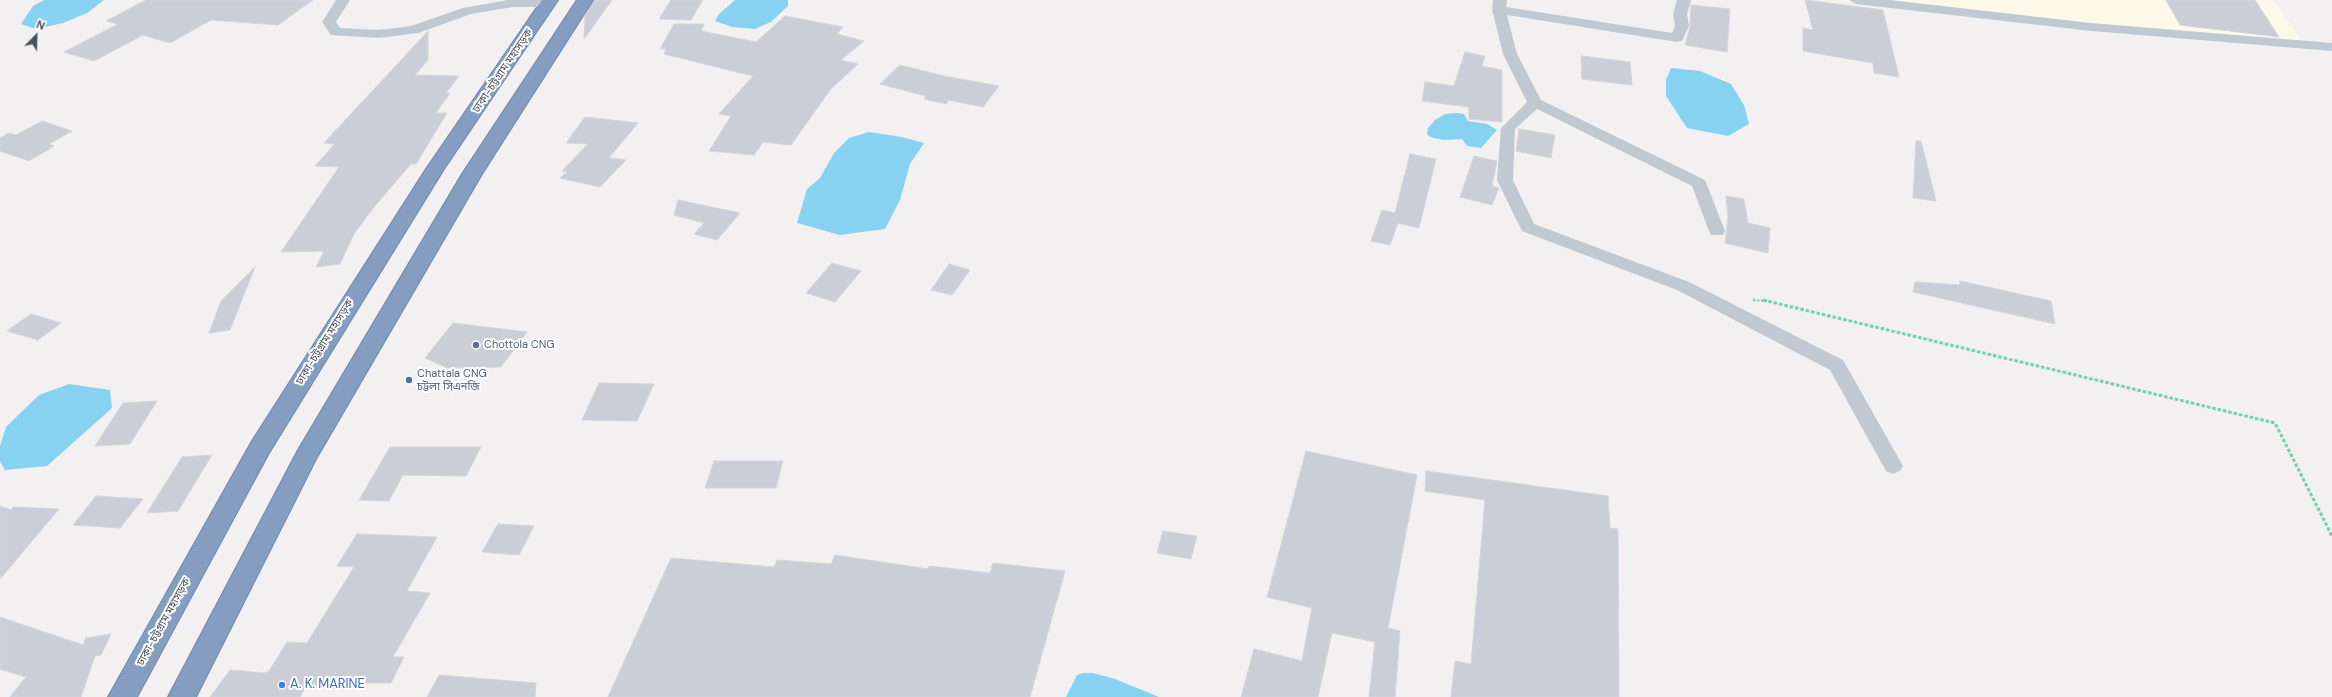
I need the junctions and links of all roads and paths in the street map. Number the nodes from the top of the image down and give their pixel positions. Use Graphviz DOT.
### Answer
graph roads {
  1 [pos="344,0"];
  2 [pos="585,0"];
  3 [pos="1684,0"];
  4 [pos="1856,0"];
  5 [pos="549,2"];
  6 [pos="1500,5"];
  7 [pos="2332,47"];
  8 [pos="1535,103"];
  9 [pos="1717,231"];
  10 [pos="1725,307"];
  11 [pos="1893,466"];
  12 [pos="2332,536"];
  13 [pos="122,697"];
  14 [pos="182,697"];
  1 -- 5 [label="street"];
  2 -- 14 [label="highway"];
  3 -- 6 [label="street"];
  4 -- 7 [label="street"];
  5 -- 13 [label="highway, ঢাকা-চট্টগ্রাম মহাসড়ক"];
  6 -- 8 [label="street"];
  8 -- 9 [label="street"];
  8 -- 10 [label="street"];
  10 -- 11 [label="street"];
  10 -- 12 [label="path"];
}
